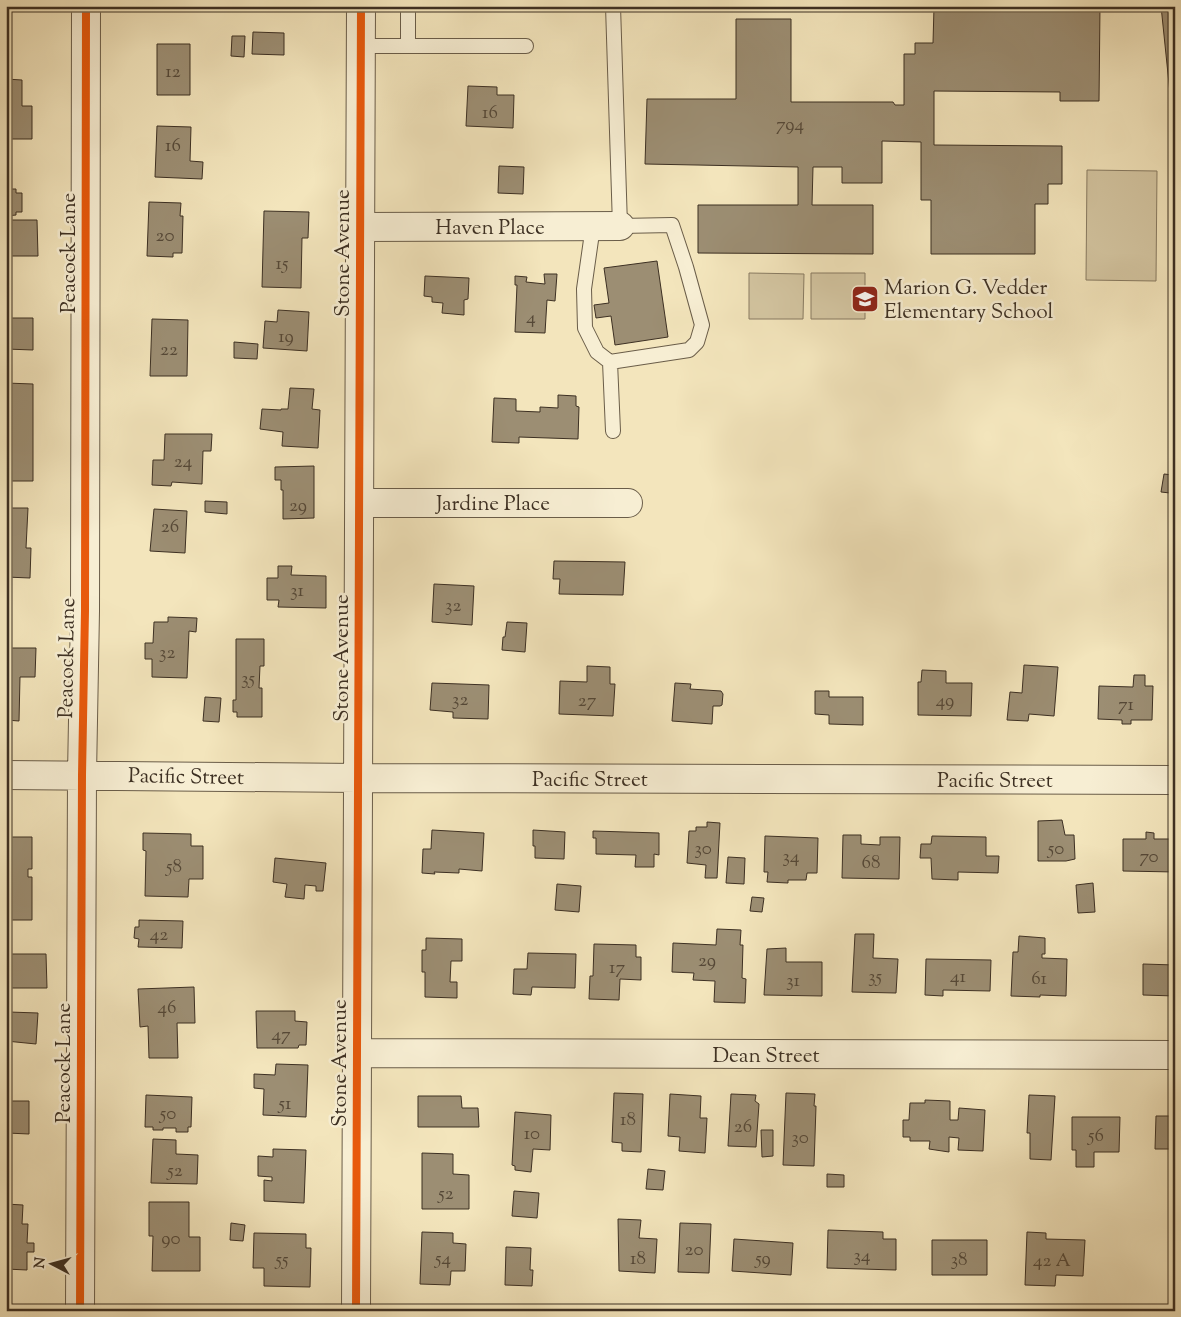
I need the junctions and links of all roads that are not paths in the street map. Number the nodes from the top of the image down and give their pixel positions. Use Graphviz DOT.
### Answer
graph roads {
  1 [pos="86,6"];
  2 [pos="360,6"];
  3 [pos="408,6"];
  4 [pos="613,6"];
  5 [pos="360,46"];
  6 [pos="408,46"];
  7 [pos="526,46"];
  8 [pos="606,226"];
  9 [pos="360,227"];
  10 [pos="610,362"];
  11 [pos="613,431"];
  12 [pos="359,503"];
  13 [pos="628,503"];
  14 [pos="6,775"];
  15 [pos="82,775"];
  16 [pos="358,778"];
  17 [pos="1175,780"];
  18 [pos="356,1053"];
  19 [pos="1175,1055"];
  20 [pos="80,1311"];
  21 [pos="356,1311"];
  1 -- 15 [label="street, Peacock Lane"];
  2 -- 5 [label="street, Stone Avenue"];
  3 -- 6 [label="lane"];
  4 -- 8 [label="lane"];
  5 -- 6 [label="lane"];
  5 -- 9 [label="street, Stone Avenue"];
  6 -- 7 [label="lane"];
  8 -- 9 [label="street, Haven Place"];
  8 -- 10 [label="lane"];
  8 -- 10 [label="lane"];
  9 -- 12 [label="street, Stone Avenue"];
  10 -- 11 [label="lane"];
  12 -- 13 [label="street, Jardine Place"];
  12 -- 16 [label="street, Stone Avenue"];
  14 -- 15 [label="street, Pacific Street"];
  15 -- 16 [label="street, Pacific Street"];
  15 -- 20 [label="street, Peacock Lane"];
  16 -- 17 [label="street, Pacific Street"];
  16 -- 18 [label="street, Stone Avenue"];
  18 -- 19 [label="street, Dean Street"];
  18 -- 21 [label="street, Stone Avenue"];
}
